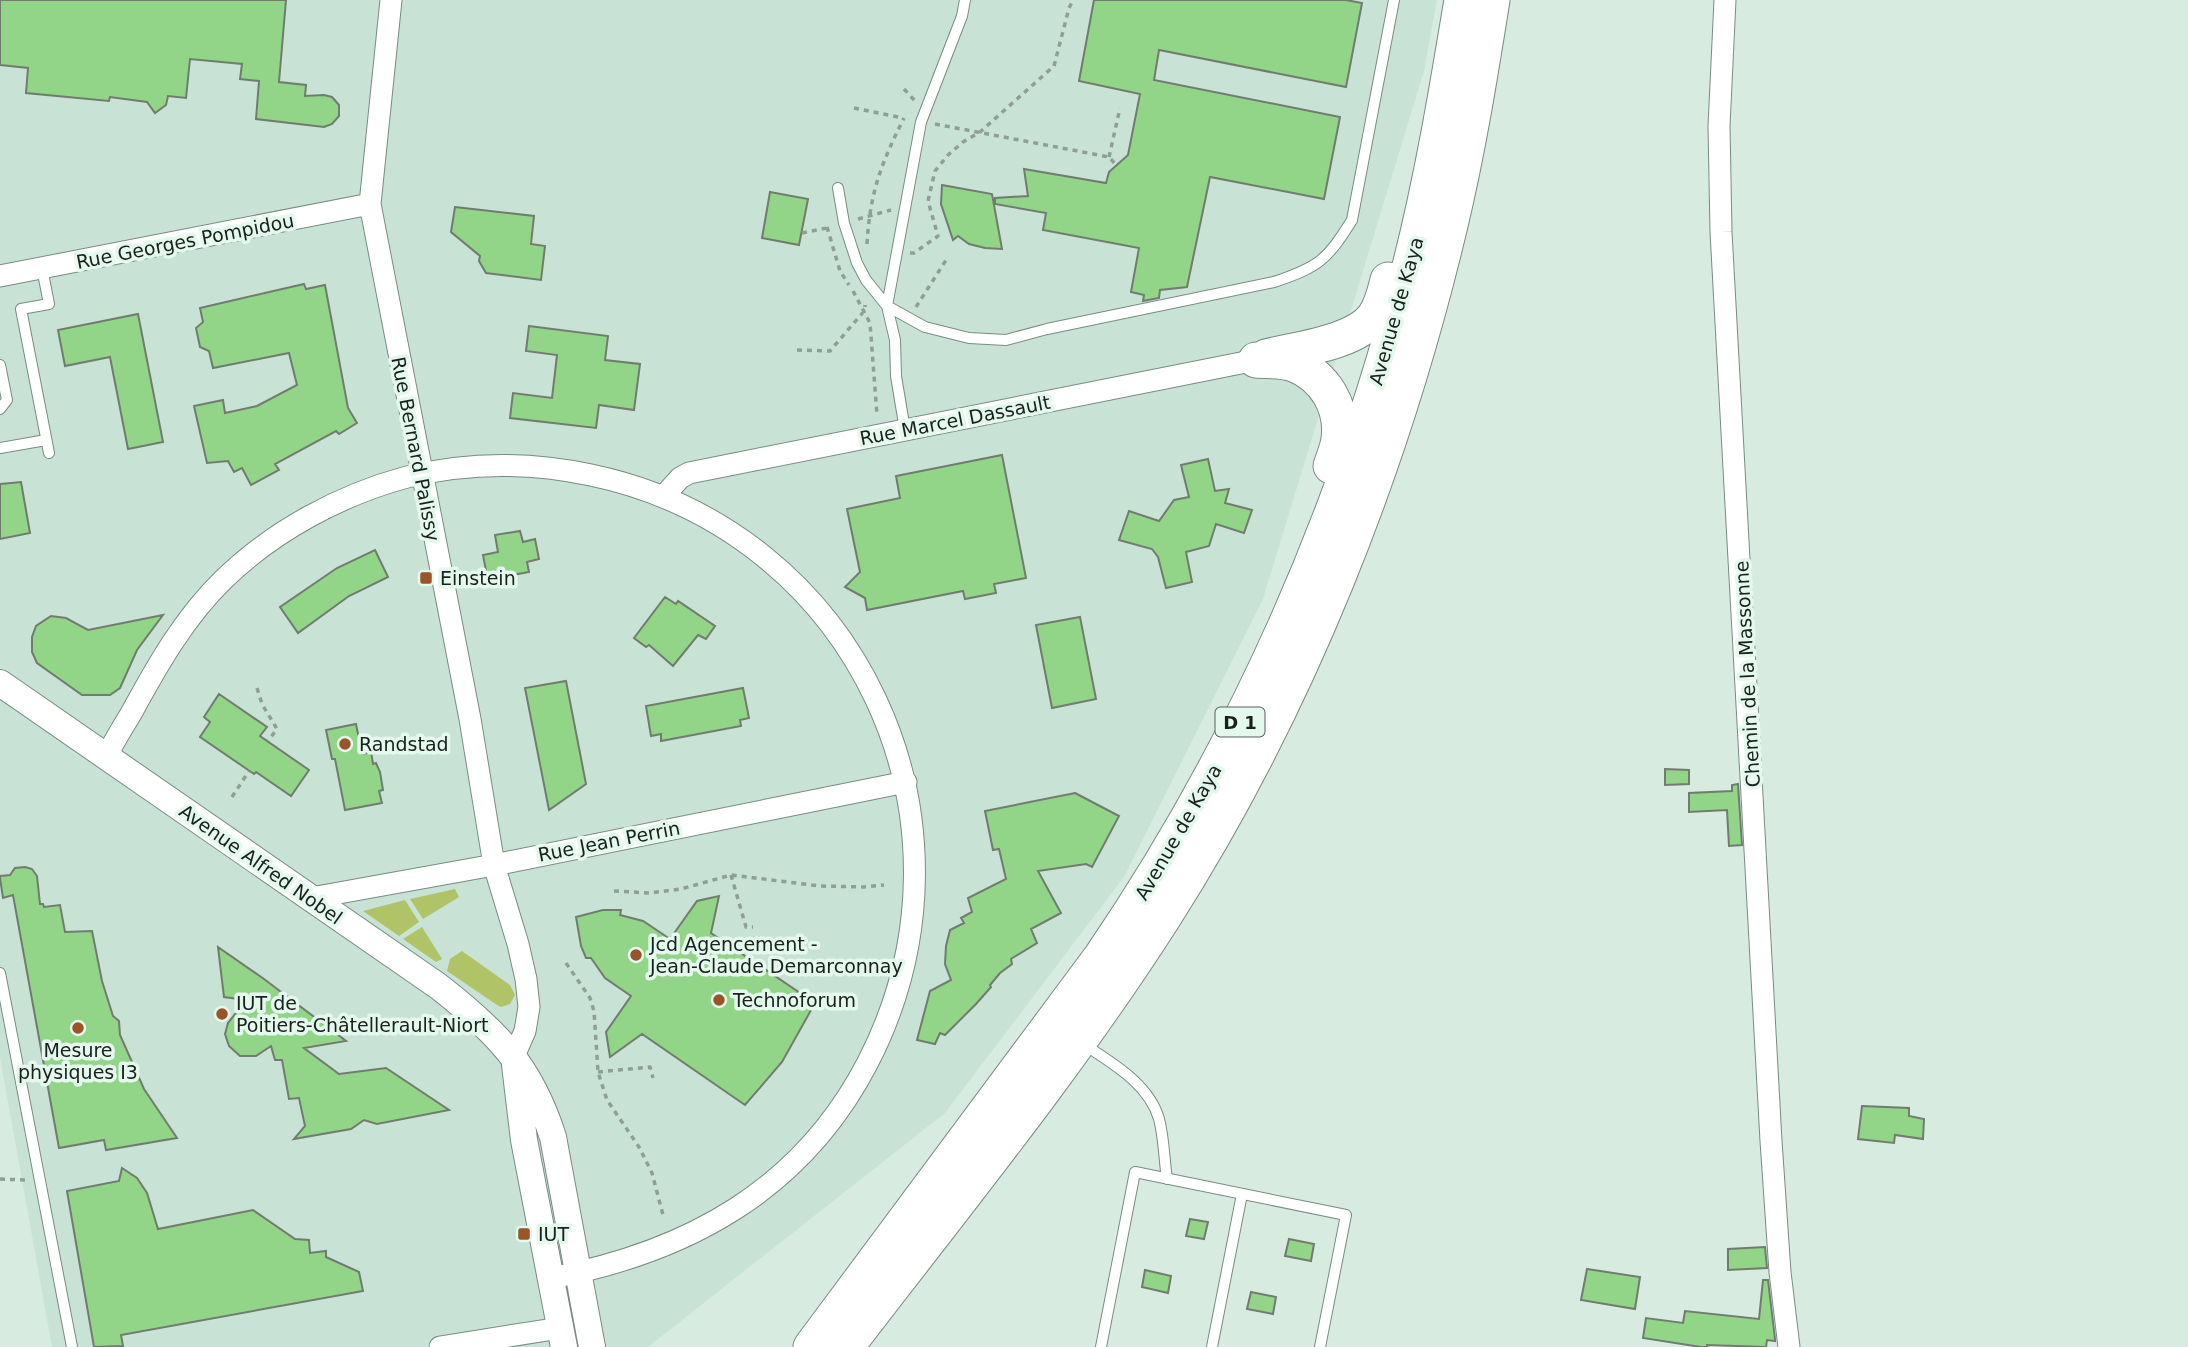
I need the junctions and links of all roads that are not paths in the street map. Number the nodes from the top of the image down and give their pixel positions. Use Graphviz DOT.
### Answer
graph roads {
  1 [pos="391,0"];
  2 [pos="965,0"];
  3 [pos="1394,0"];
  4 [pos="1462,0"];
  5 [pos="1492,0"];
  6 [pos="1725,0"];
  7 [pos="1452,61"];
  8 [pos="838,188"];
  9 [pos="370,205"];
  10 [pos="42,268"];
  11 [pos="0,276"];
  12 [pos="887,306"];
  13 [pos="1256,360"];
  14 [pos="0,365"];
  15 [pos="0,409"];
  16 [pos="905,429"];
  17 [pos="46,440"];
  18 [pos="0,449"];
  19 [pos="49,453"];
  20 [pos="421,474"];
  21 [pos="663,497"];
  22 [pos="0,683"];
  23 [pos="107,756"];
  24 [pos="906,782"];
  25 [pos="494,865"];
  26 [pos="311,898"];
  27 [pos="1139,902"];
  28 [pos="0,973"];
  29 [pos="1080,1042"];
  30 [pos="514,1056"];
  31 [pos="1167,1178"];
  32 [pos="1242,1194"];
  33 [pos="578,1273"];
  34 [pos="551,1278"];
  35 [pos="562,1338"];
  36 [pos="72,1347"];
  37 [pos="440,1347"];
  38 [pos="592,1347"];
  39 [pos="811,1347"];
  40 [pos="846,1347"];
  41 [pos="1101,1347"];
  42 [pos="1212,1347"];
  43 [pos="1320,1347"];
  44 [pos="1789,1347"];
  1 -- 9 [label="street, Rue Bernard Palissy"];
  2 -- 12 [label="lane"];
  3 -- 12 [label="lane"];
  4 -- 7 [label="main road, Avenue de Kaya / D 1"];
  5 -- 29 [label="main road, Avenue de Kaya / D 1"];
  6 -- 44 [label="street, Chemin de la Massonne"];
  7 -- 13 [label="main road"];
  7 -- 27 [label="main road, Avenue de Kaya / D 1"];
  8 -- 12 [label="lane"];
  9 -- 10 [label="street, Rue Georges Pompidou"];
  9 -- 20 [label="street, Rue Bernard Palissy"];
  10 -- 11 [label="street, Rue Georges Pompidou"];
  10 -- 17 [label="lane"];
  12 -- 16 [label="lane"];
  13 -- 16 [label="street, Rue Marcel Dassault"];
  13 -- 27 [label="main road"];
  14 -- 15 [label="lane"];
  16 -- 21 [label="street, Rue Marcel Dassault"];
  17 -- 18 [label="lane"];
  17 -- 19 [label="lane"];
  20 -- 21 [label="street"];
  20 -- 23 [label="street"];
  20 -- 25 [label="street, Rue Bernard Palissy"];
  21 -- 24 [label="street"];
  22 -- 23 [label="street, Avenue Alfred Nobel"];
  23 -- 26 [label="street, Avenue Alfred Nobel"];
  24 -- 25 [label="street, Rue Jean Perrin"];
  24 -- 33 [label="street"];
  25 -- 26 [label="street, Rue Jean Perrin"];
  25 -- 30 [label="street, Rue Bernard Palissy"];
  26 -- 30 [label="street, Avenue Alfred Nobel"];
  27 -- 39 [label="main road, Avenue de Kaya / D 1"];
  28 -- 36 [label="lane"];
  29 -- 31 [label="lane"];
  29 -- 40 [label="main road, Avenue de Kaya / D 1"];
  30 -- 33 [label="street, Avenue Alfred Nobel"];
  30 -- 34 [label="street"];
  31 -- 32 [label="lane"];
  31 -- 41 [label="lane"];
  32 -- 42 [label="lane"];
  32 -- 43 [label="lane"];
  33 -- 34 [label="street"];
  33 -- 38 [label="street, Avenue Alfred Nobel"];
  34 -- 35 [label="street"];
  35 -- 37 [label="street"];
}
